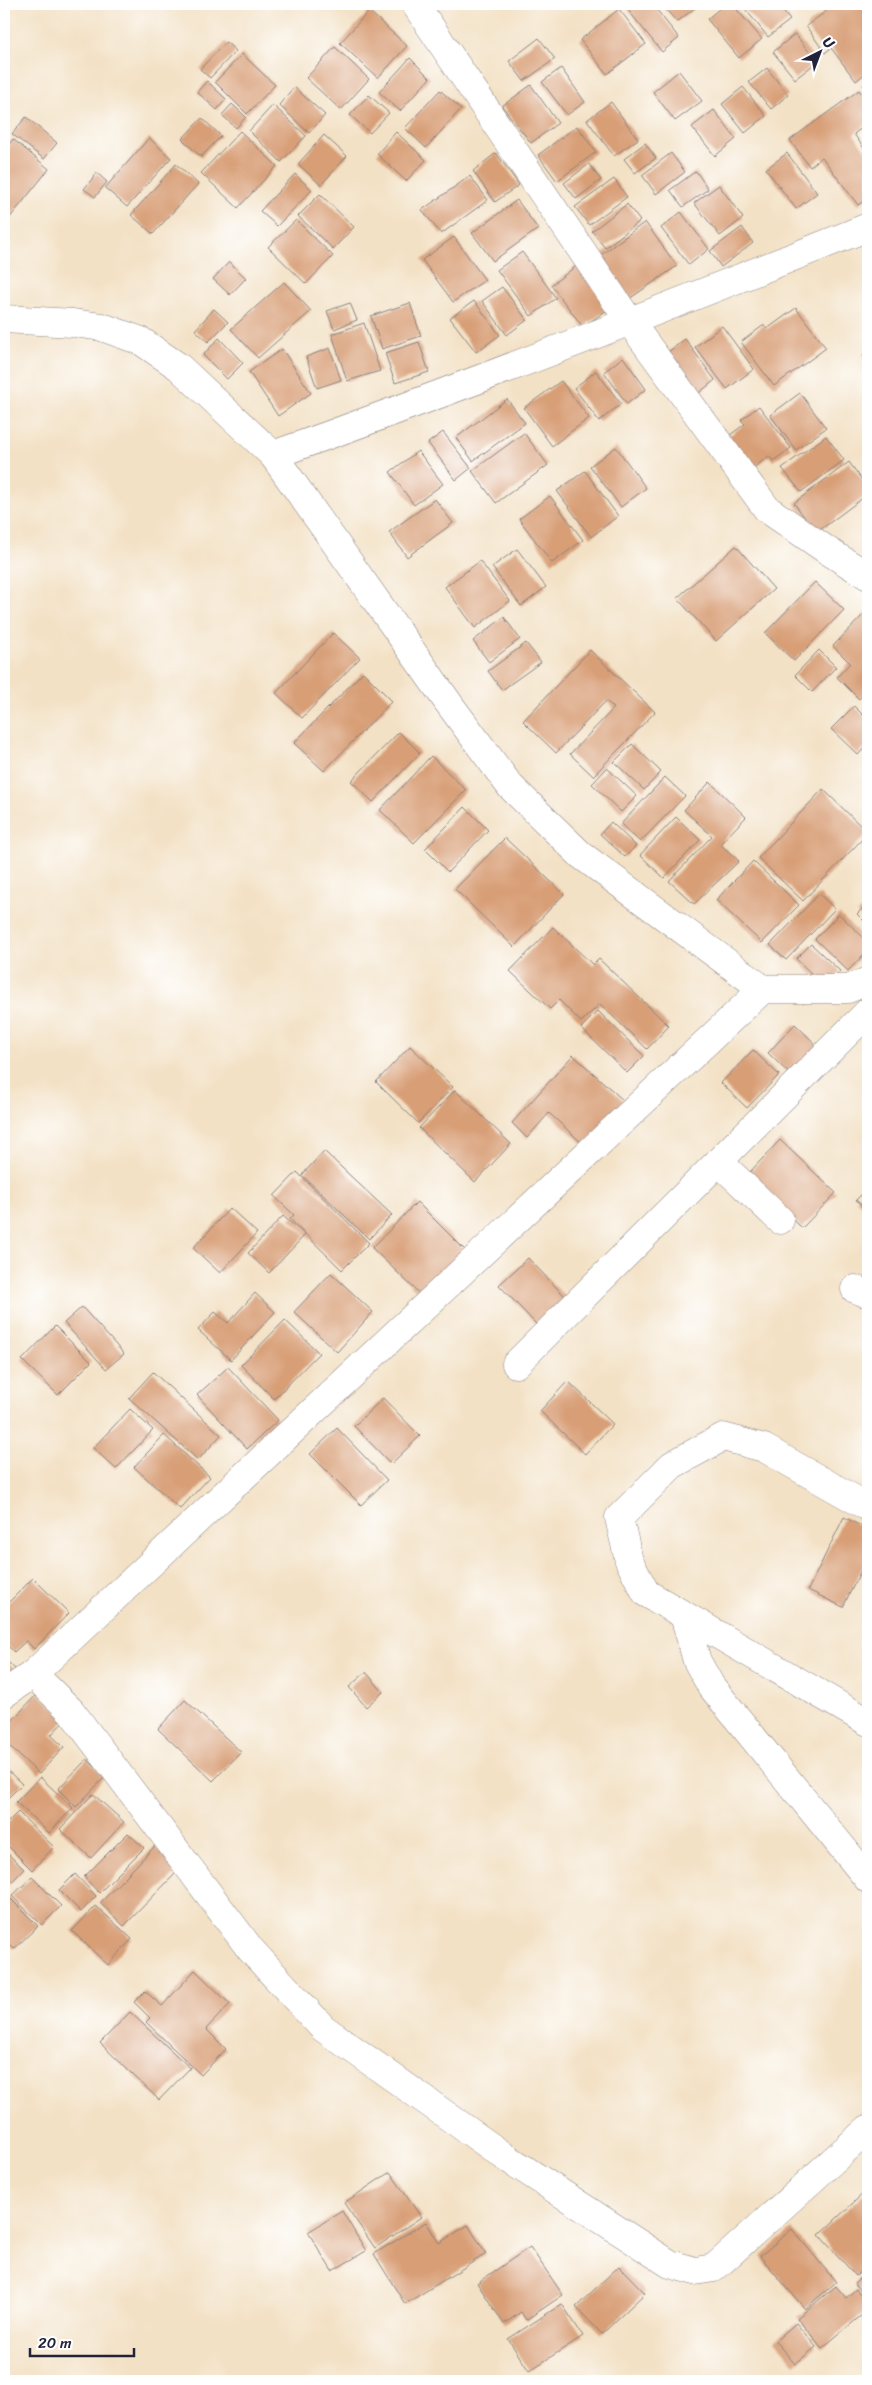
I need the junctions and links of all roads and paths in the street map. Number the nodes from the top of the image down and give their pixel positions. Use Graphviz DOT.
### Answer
graph roads {
  1 [pos="415,4"];
  2 [pos="868,227"];
  3 [pos="4,319"];
  4 [pos="630,322"];
  5 [pos="273,455"];
  6 [pos="868,576"];
  7 [pos="868,981"];
  8 [pos="763,989"];
  9 [pos="868,1012"];
  10 [pos="719,1162"];
  11 [pos="780,1220"];
  12 [pos="516,1364"];
  13 [pos="868,1508"];
  14 [pos="684,1615"];
  15 [pos="33,1674"];
  16 [pos="4,1694"];
  17 [pos="868,1722"];
  18 [pos="868,1878"];
  19 [pos="868,2129"];
  20 [pos="4,2373"];
  21 [pos="10,2381"];
  1 -- 4 [label="street"];
  2 -- 4 [label="street"];
  3 -- 5 [label="street"];
  4 -- 5 [label="street"];
  4 -- 6 [label="street"];
  5 -- 8 [label="street"];
  7 -- 8 [label="street"];
  8 -- 15 [label="street"];
  9 -- 10 [label="street"];
  10 -- 11 [label="street"];
  10 -- 12 [label="street"];
  13 -- 14 [label="street"];
  14 -- 17 [label="street"];
  14 -- 18 [label="street"];
  15 -- 16 [label="street"];
  15 -- 19 [label="street"];
  20 -- 21 [label="path"];
}
